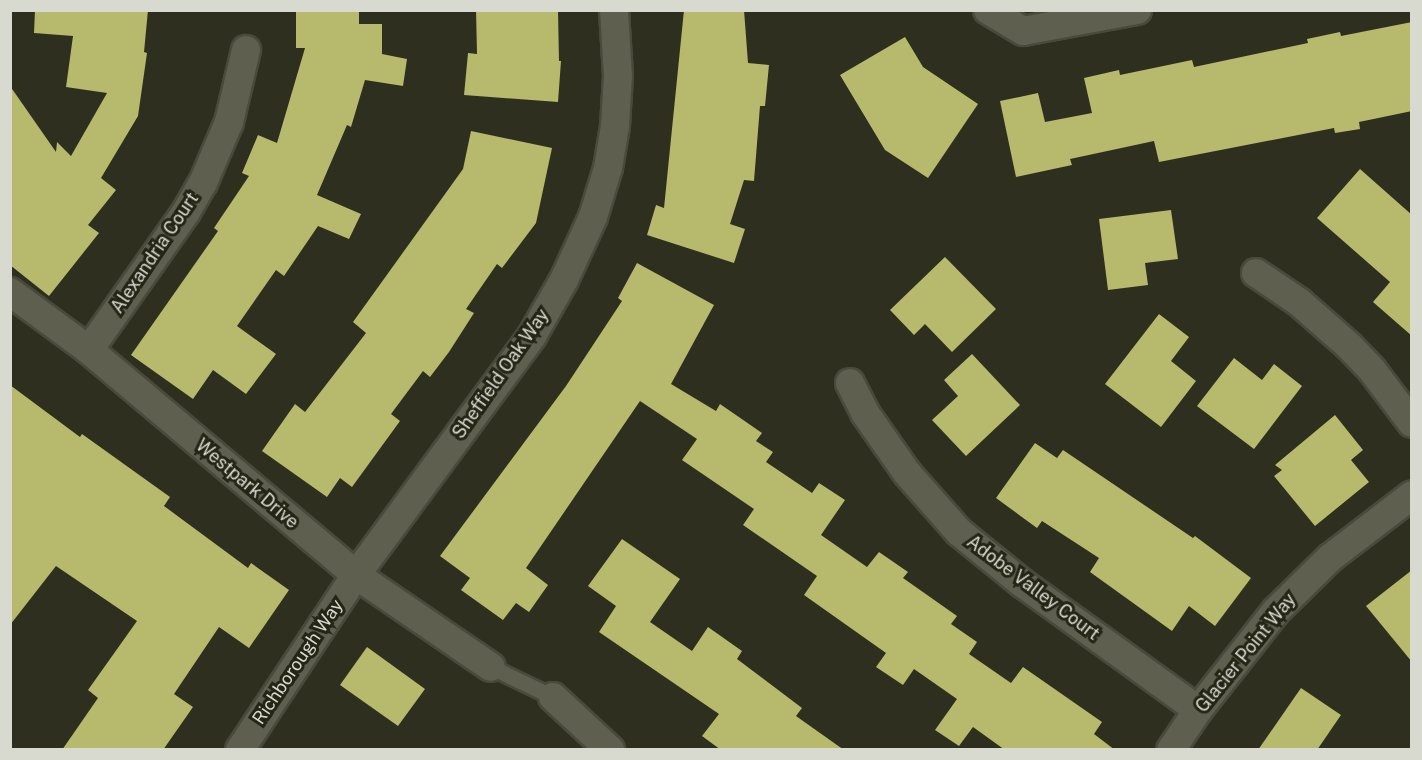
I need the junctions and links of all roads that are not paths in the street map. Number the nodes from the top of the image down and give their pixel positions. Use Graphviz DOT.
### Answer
graph roads {
  1 [pos="614,10"];
  2 [pos="988,10"];
  3 [pos="1137,10"];
  4 [pos="246,50"];
  5 [pos="1256,273"];
  6 [pos="10,292"];
  7 [pos="89,350"];
  8 [pos="849,383"];
  9 [pos="1412,423"];
  10 [pos="1412,495"];
  11 [pos="356,575"];
  12 [pos="491,667"];
  13 [pos="553,697"];
  14 [pos="1198,710"];
  15 [pos="240,750"];
  16 [pos="610,750"];
  17 [pos="1171,750"];
  1 -- 11 [label="street, Sheffield Oak Way"];
  2 -- 3 [label="street"];
  4 -- 7 [label="street, Alexandria Court"];
  5 -- 9 [label="street"];
  6 -- 7 [label="street, Westpark Drive"];
  7 -- 11 [label="street, Westpark Drive"];
  8 -- 14 [label="street, Adobe Valley Court"];
  10 -- 14 [label="street, Glacier Point Way"];
  11 -- 12 [label="street, Westpark Drive"];
  11 -- 15 [label="street, Richborough Way"];
  12 -- 13 [label="lane"];
  13 -- 16 [label="street"];
  14 -- 17 [label="street, Glacier Point Way"];
}
